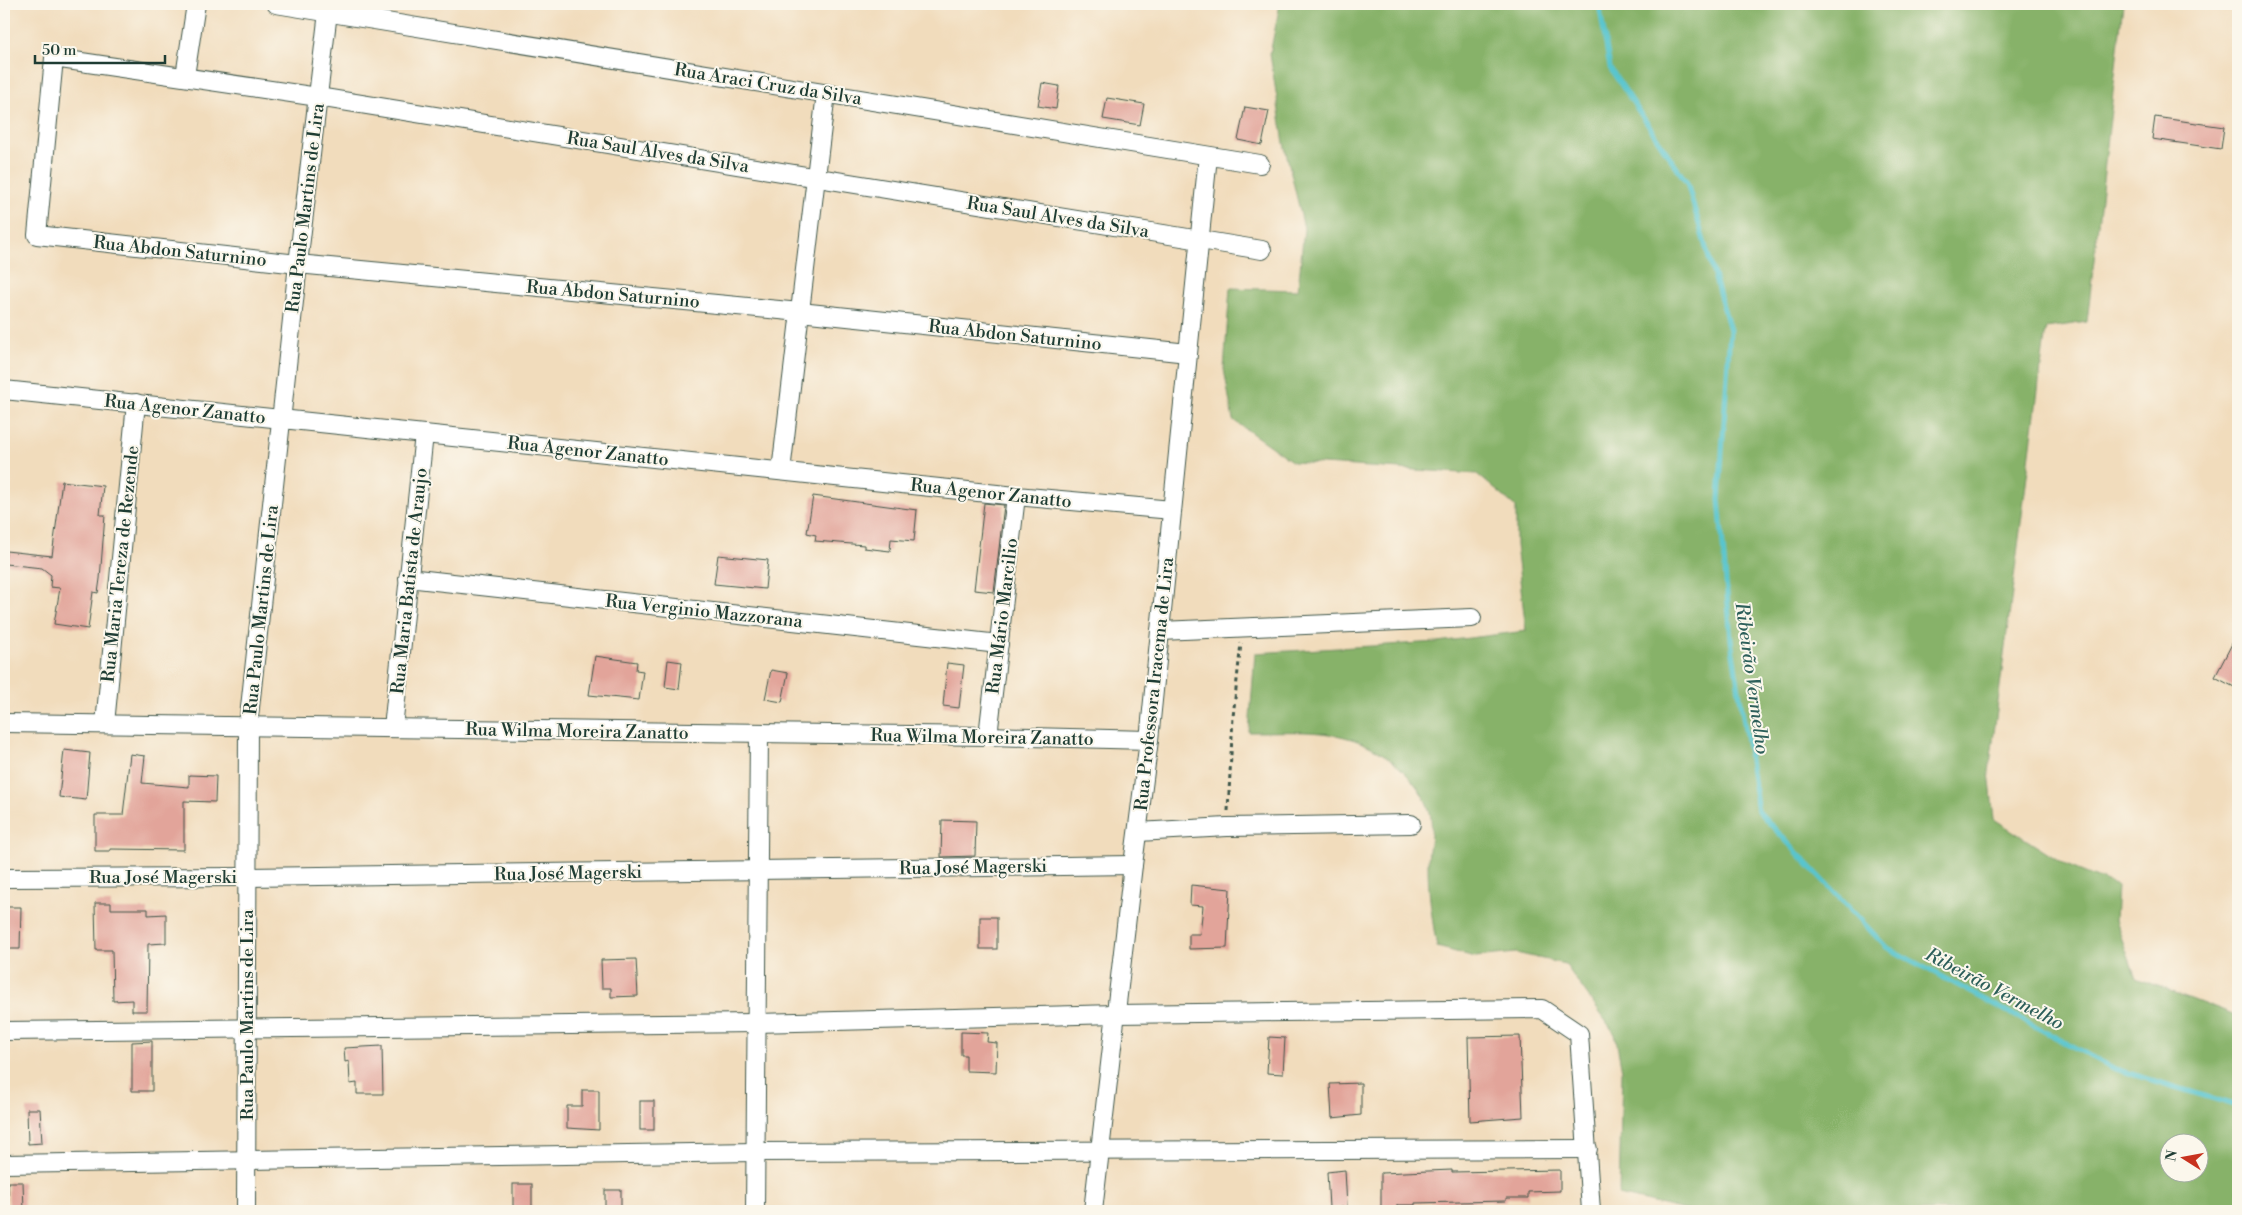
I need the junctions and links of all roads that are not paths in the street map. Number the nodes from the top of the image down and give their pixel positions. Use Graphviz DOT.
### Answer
graph roads {
  1 [pos="196,4"];
  2 [pos="276,4"];
  3 [pos="328,12"];
  4 [pos="185,76"];
  5 [pos="826,93"];
  6 [pos="318,96"];
  7 [pos="1208,156"];
  8 [pos="1260,164"];
  9 [pos="816,177"];
  10 [pos="37,235"];
  11 [pos="1200,240"];
  12 [pos="1262,250"];
  13 [pos="298,264"];
  14 [pos="800,312"];
  15 [pos="1188,354"];
  16 [pos="4,390"];
  17 [pos="136,404"];
  18 [pos="281,419"];
  19 [pos="424,434"];
  20 [pos="781,471"];
  21 [pos="1016,496"];
  22 [pos="1172,510"];
  23 [pos="408,578"];
  24 [pos="1472,618"];
  25 [pos="1160,631"];
  26 [pos="999,644"];
  27 [pos="4,723"];
  28 [pos="105,724"];
  29 [pos="248,726"];
  30 [pos="393,728"];
  31 [pos="759,734"];
  32 [pos="988,736"];
  33 [pos="1149,740"];
  34 [pos="1411,824"];
  35 [pos="1138,832"];
  36 [pos="1133,865"];
  37 [pos="757,870"];
  38 [pos="247,876"];
  39 [pos="4,878"];
  40 [pos="1116,1014"];
  41 [pos="756,1023"];
  42 [pos="247,1028"];
  43 [pos="4,1031"];
  44 [pos="1588,1149"];
  45 [pos="755,1152"];
  46 [pos="1101,1152"];
  47 [pos="246,1159"];
  48 [pos="4,1164"];
  49 [pos="246,1211"];
  50 [pos="755,1211"];
  51 [pos="1093,1211"];
  52 [pos="1591,1211"];
  1 -- 4 [label="street"];
  2 -- 3 [label="street, Rua Araci Cruz da Silva"];
  3 -- 5 [label="street, Rua Araci Cruz da Silva"];
  3 -- 6 [label="street, Rua Paulo Martins de Lira"];
  4 -- 6 [label="street, Rua Saul Alves da Silva"];
  4 -- 10 [label="street, Rua Saul Alves da Silva"];
  5 -- 7 [label="street, Rua Araci Cruz da Silva"];
  5 -- 9 [label="street"];
  6 -- 9 [label="street, Rua Saul Alves da Silva"];
  6 -- 13 [label="street, Rua Paulo Martins de Lira"];
  7 -- 8 [label="street, Rua Araci Cruz da Silva"];
  7 -- 11 [label="street, Rua Professora Iracema de Lira"];
  9 -- 11 [label="street, Rua Saul Alves da Silva"];
  9 -- 14 [label="street"];
  10 -- 13 [label="street, Rua Abdon Saturnino"];
  11 -- 12 [label="street, Rua Saul Alves da Silva"];
  11 -- 15 [label="street, Rua Professora Iracema de Lira"];
  13 -- 14 [label="street, Rua Abdon Saturnino"];
  13 -- 18 [label="street, Rua Paulo Martins de Lira"];
  14 -- 15 [label="street, Rua Abdon Saturnino"];
  14 -- 20 [label="street"];
  15 -- 22 [label="street, Rua Professora Iracema de Lira"];
  16 -- 17 [label="street, Rua Agenor Zanatto"];
  17 -- 18 [label="street, Rua Agenor Zanatto"];
  17 -- 28 [label="street, Rua Maria Tereza de Rezende"];
  18 -- 19 [label="street, Rua Agenor Zanatto"];
  18 -- 29 [label="street, Rua Paulo Martins de Lira"];
  19 -- 20 [label="street, Rua Agenor Zanatto"];
  19 -- 23 [label="street, Rua Maria Batista de Araujo"];
  20 -- 21 [label="street, Rua Agenor Zanatto"];
  21 -- 22 [label="street, Rua Agenor Zanatto"];
  21 -- 26 [label="street, Rua Mário Marcilio"];
  22 -- 25 [label="street, Rua Professora Iracema de Lira"];
  23 -- 26 [label="street, Rua Verginio Mazzorana"];
  23 -- 30 [label="street, Rua Maria Batista de Araujo"];
  24 -- 25 [label="street"];
  25 -- 33 [label="street, Rua Professora Iracema de Lira"];
  26 -- 32 [label="street, Rua Mário Marcilio"];
  27 -- 28 [label="street, Rua Wilma Moreira Zanatto"];
  28 -- 29 [label="street, Rua Wilma Moreira Zanatto"];
  29 -- 30 [label="street, Rua Wilma Moreira Zanatto"];
  29 -- 38 [label="street, Rua Paulo Martins de Lira"];
  30 -- 31 [label="street, Rua Wilma Moreira Zanatto"];
  31 -- 32 [label="street, Rua Wilma Moreira Zanatto"];
  31 -- 37 [label="street"];
  32 -- 33 [label="street, Rua Wilma Moreira Zanatto"];
  33 -- 35 [label="street, Rua Professora Iracema de Lira"];
  34 -- 35 [label="street"];
  35 -- 36 [label="street, Rua Professora Iracema de Lira"];
  36 -- 37 [label="street, Rua José Magerski"];
  36 -- 40 [label="street, Rua Professora Iracema de Lira"];
  37 -- 38 [label="street, Rua José Magerski"];
  37 -- 41 [label="street"];
  38 -- 39 [label="street, Rua José Magerski"];
  38 -- 42 [label="street, Rua Paulo Martins de Lira"];
  40 -- 41 [label="street"];
  40 -- 44 [label="street"];
  40 -- 46 [label="street, Rua Professora Iracema de Lira"];
  41 -- 42 [label="street"];
  41 -- 45 [label="street"];
  42 -- 43 [label="street"];
  42 -- 47 [label="street, Rua Paulo Martins de Lira"];
  44 -- 46 [label="street"];
  44 -- 52 [label="street"];
  45 -- 46 [label="street"];
  45 -- 47 [label="street"];
  45 -- 50 [label="street"];
  46 -- 51 [label="street, Rua Professora Iracema de Lira"];
  47 -- 48 [label="street"];
  47 -- 49 [label="street, Rua Paulo Martins de Lira"];
}
